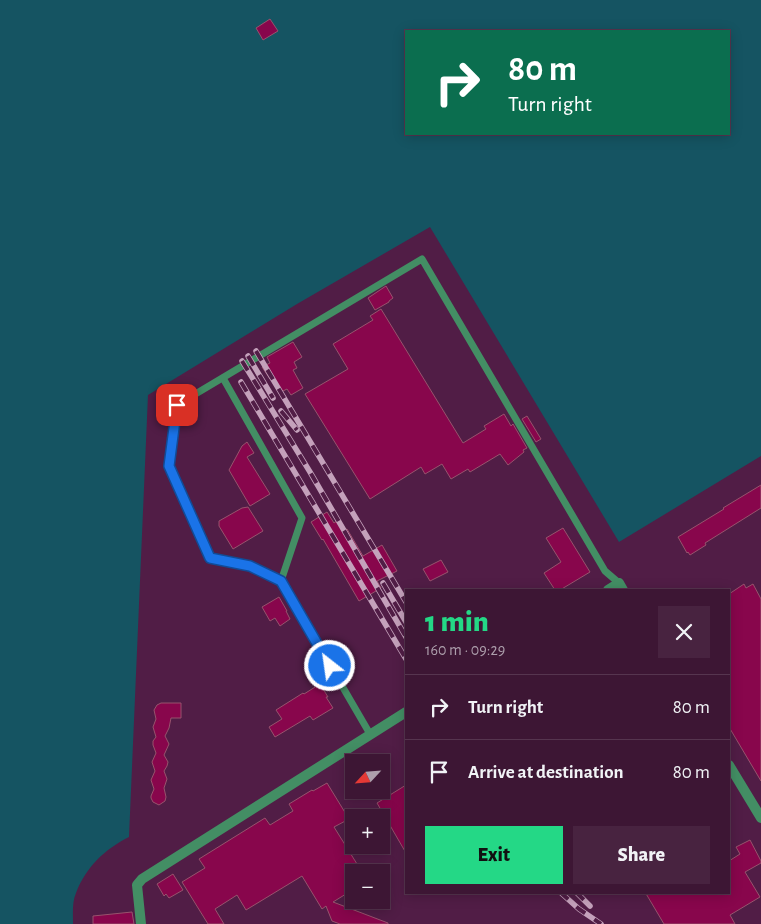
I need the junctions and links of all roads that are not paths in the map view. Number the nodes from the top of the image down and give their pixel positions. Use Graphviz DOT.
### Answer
graph roads {
  1 [pos="223,378"];
  2 [pos="281,581"];
  3 [pos="621,587"];
  4 [pos="405,713"];
  5 [pos="370,734"];
  6 [pos="730,766"];
  7 [pos="761,818"];
  8 [pos="141,924"];
  1 -- 2 [label="lane"];
  1 -- 2 [label="lane"];
  1 -- 3 [label="lane"];
  2 -- 5 [label="lane"];
  4 -- 5 [label="street"];
  5 -- 8 [label="street"];
  6 -- 7 [label="street"];
}
